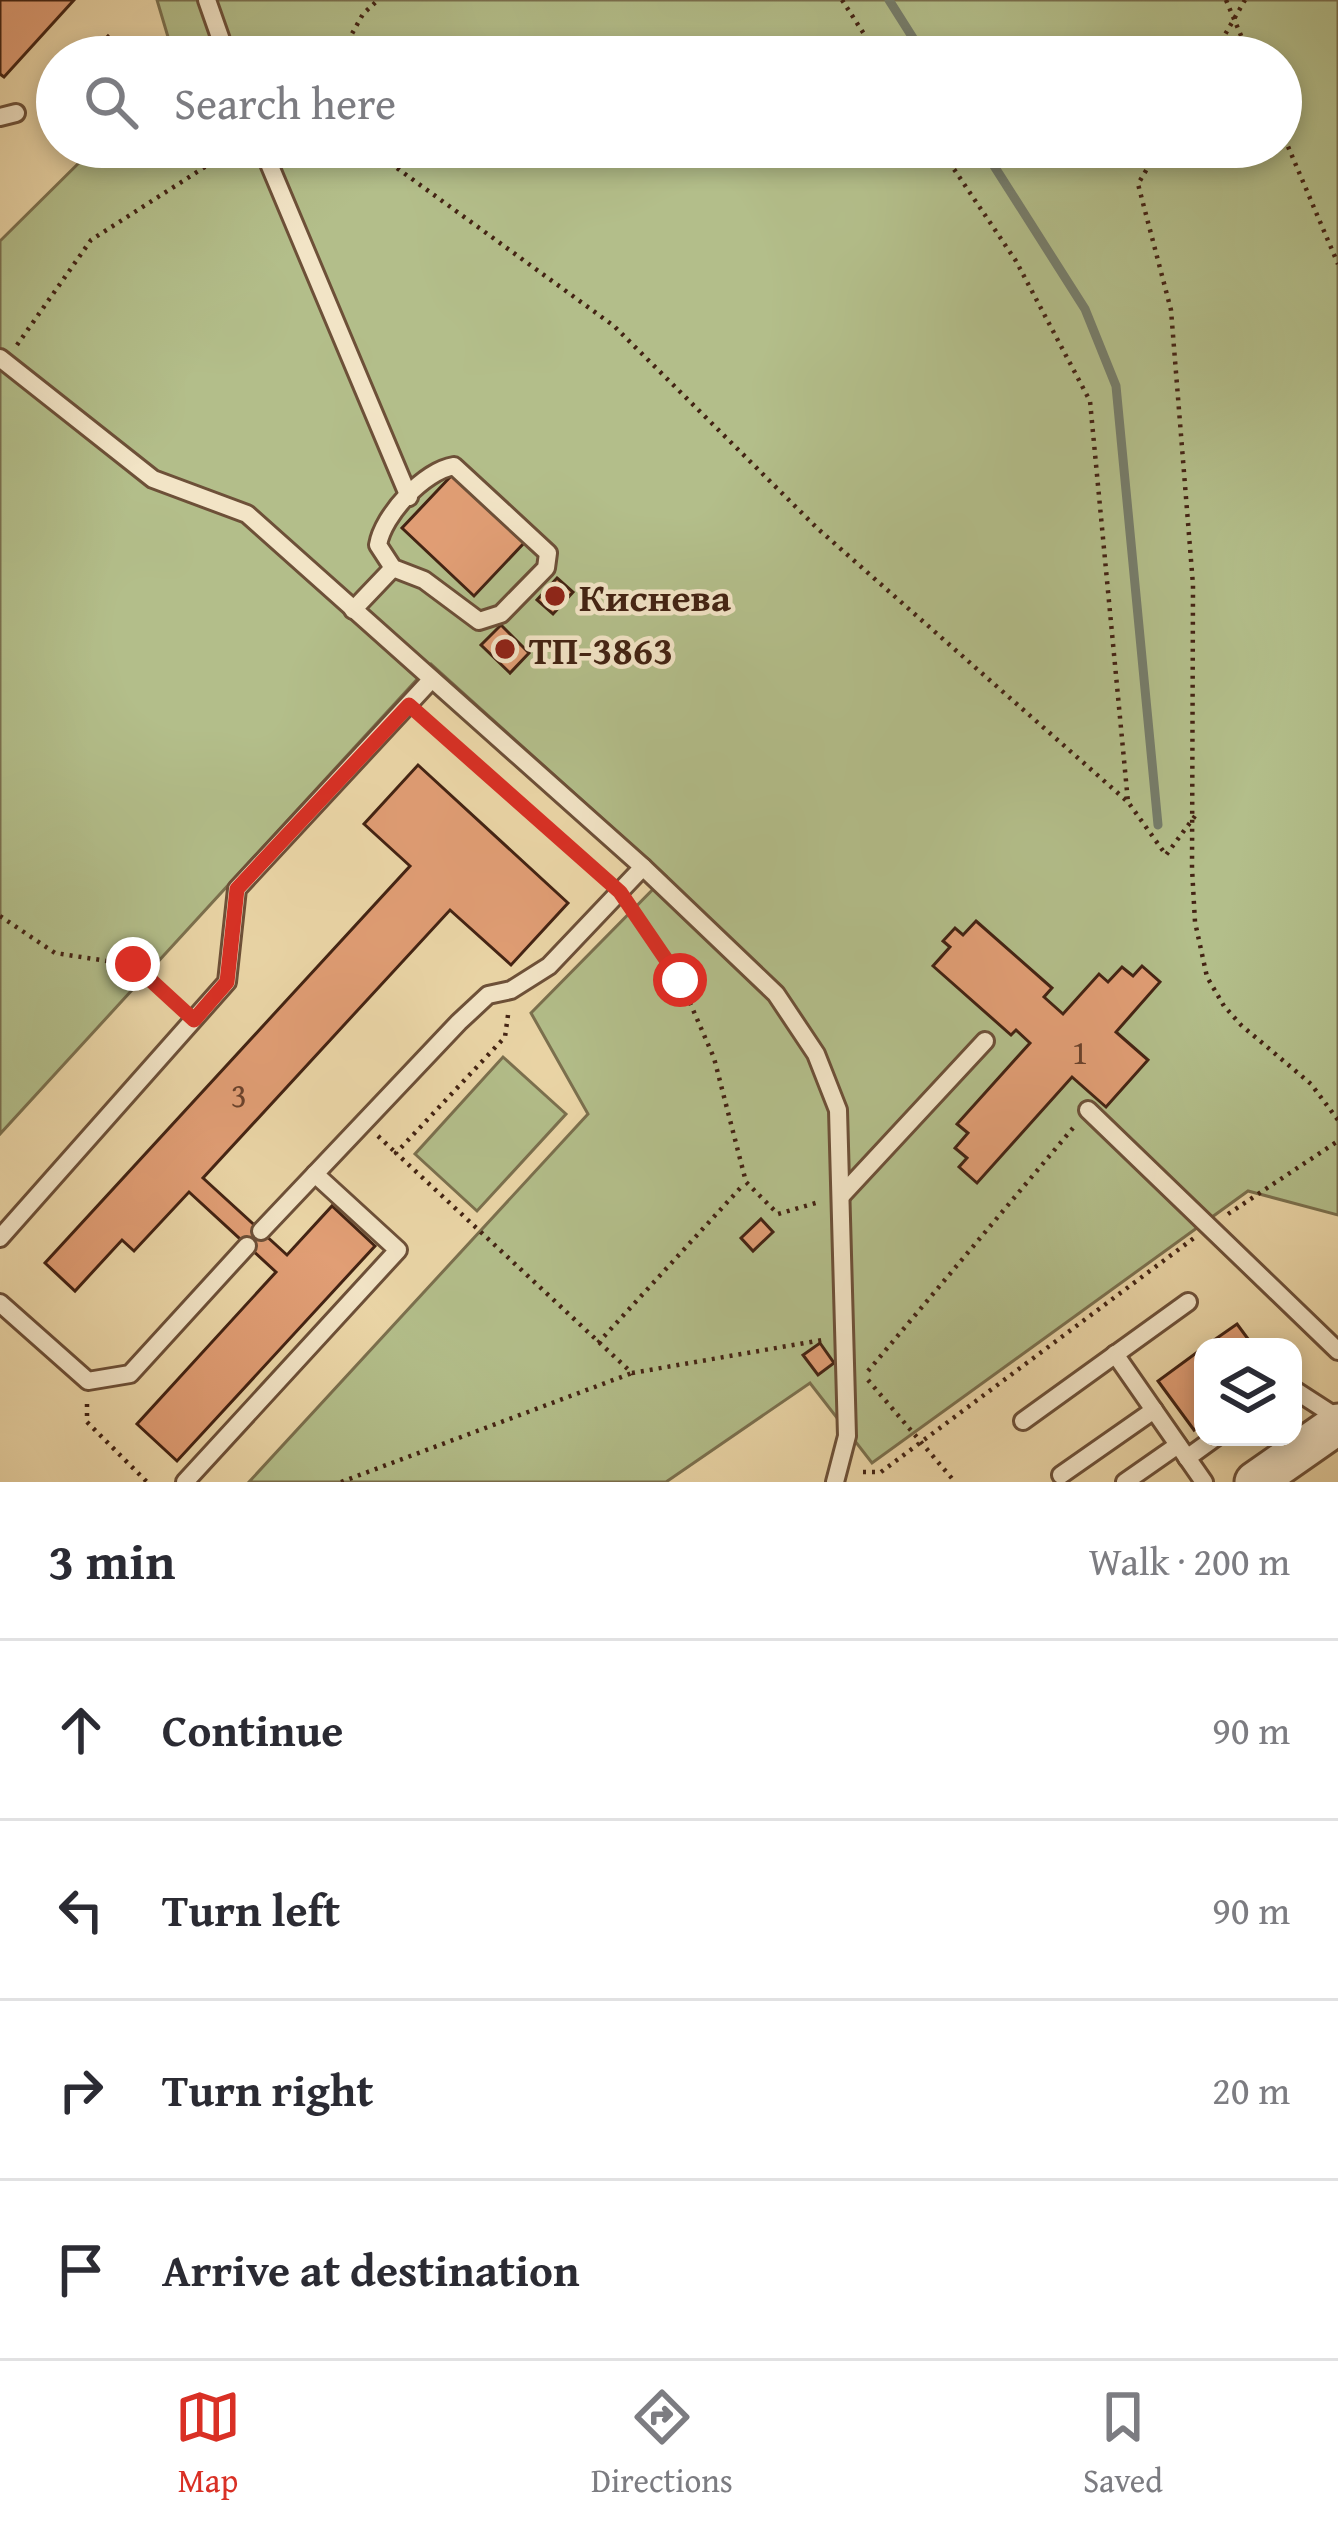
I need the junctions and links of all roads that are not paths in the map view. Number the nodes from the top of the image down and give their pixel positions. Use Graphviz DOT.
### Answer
graph roads {
  1 [pos="207,0"];
  2 [pos="220,36"];
  3 [pos="271,168"];
  4 [pos="3,360"];
  5 [pos="409,497"];
  6 [pos="393,568"];
  7 [pos="353,610"];
  8 [pos="431,680"];
  9 [pos="643,867"];
  10 [pos="985,1041"];
  11 [pos="1088,1110"];
  12 [pos="315,1174"];
  13 [pos="841,1196"];
  14 [pos="261,1231"];
  15 [pos="0,1238"];
  16 [pos="248,1246"];
  17 [pos="1188,1301"];
  18 [pos="0,1303"];
  19 [pos="1338,1351"];
  20 [pos="1115,1354"];
  21 [pos="1302,1395"];
  22 [pos="1154,1410"];
  23 [pos="1022,1421"];
  24 [pos="1338,1421"];
  25 [pos="1194,1446"];
  26 [pos="1182,1451"];
  27 [pos="1061,1475"];
  28 [pos="841,1478"];
  29 [pos="185,1482"];
  30 [pos="1125,1482"];
  31 [pos="1204,1482"];
  32 [pos="1256,1482"];
  1 -- 2 [label="lane"];
  3 -- 5 [label="lane"];
  4 -- 7 [label="lane"];
  5 -- 6 [label="lane"];
  5 -- 6 [label="lane"];
  6 -- 7 [label="lane"];
  7 -- 8 [label="lane"];
  8 -- 9 [label="lane"];
  8 -- 15 [label="lane"];
  9 -- 12 [label="lane"];
  9 -- 13 [label="lane"];
  10 -- 13 [label="lane"];
  11 -- 19 [label="lane"];
  12 -- 14 [label="lane"];
  12 -- 29 [label="lane"];
  13 -- 28 [label="lane"];
  16 -- 18 [label="lane"];
  17 -- 20 [label="lane"];
  20 -- 22 [label="lane"];
  20 -- 23 [label="lane"];
  21 -- 24 [label="lane"];
  22 -- 26 [label="lane"];
  22 -- 27 [label="lane"];
  24 -- 32 [label="street"];
  25 -- 26 [label="lane"];
  26 -- 30 [label="lane"];
  26 -- 31 [label="lane"];
}
